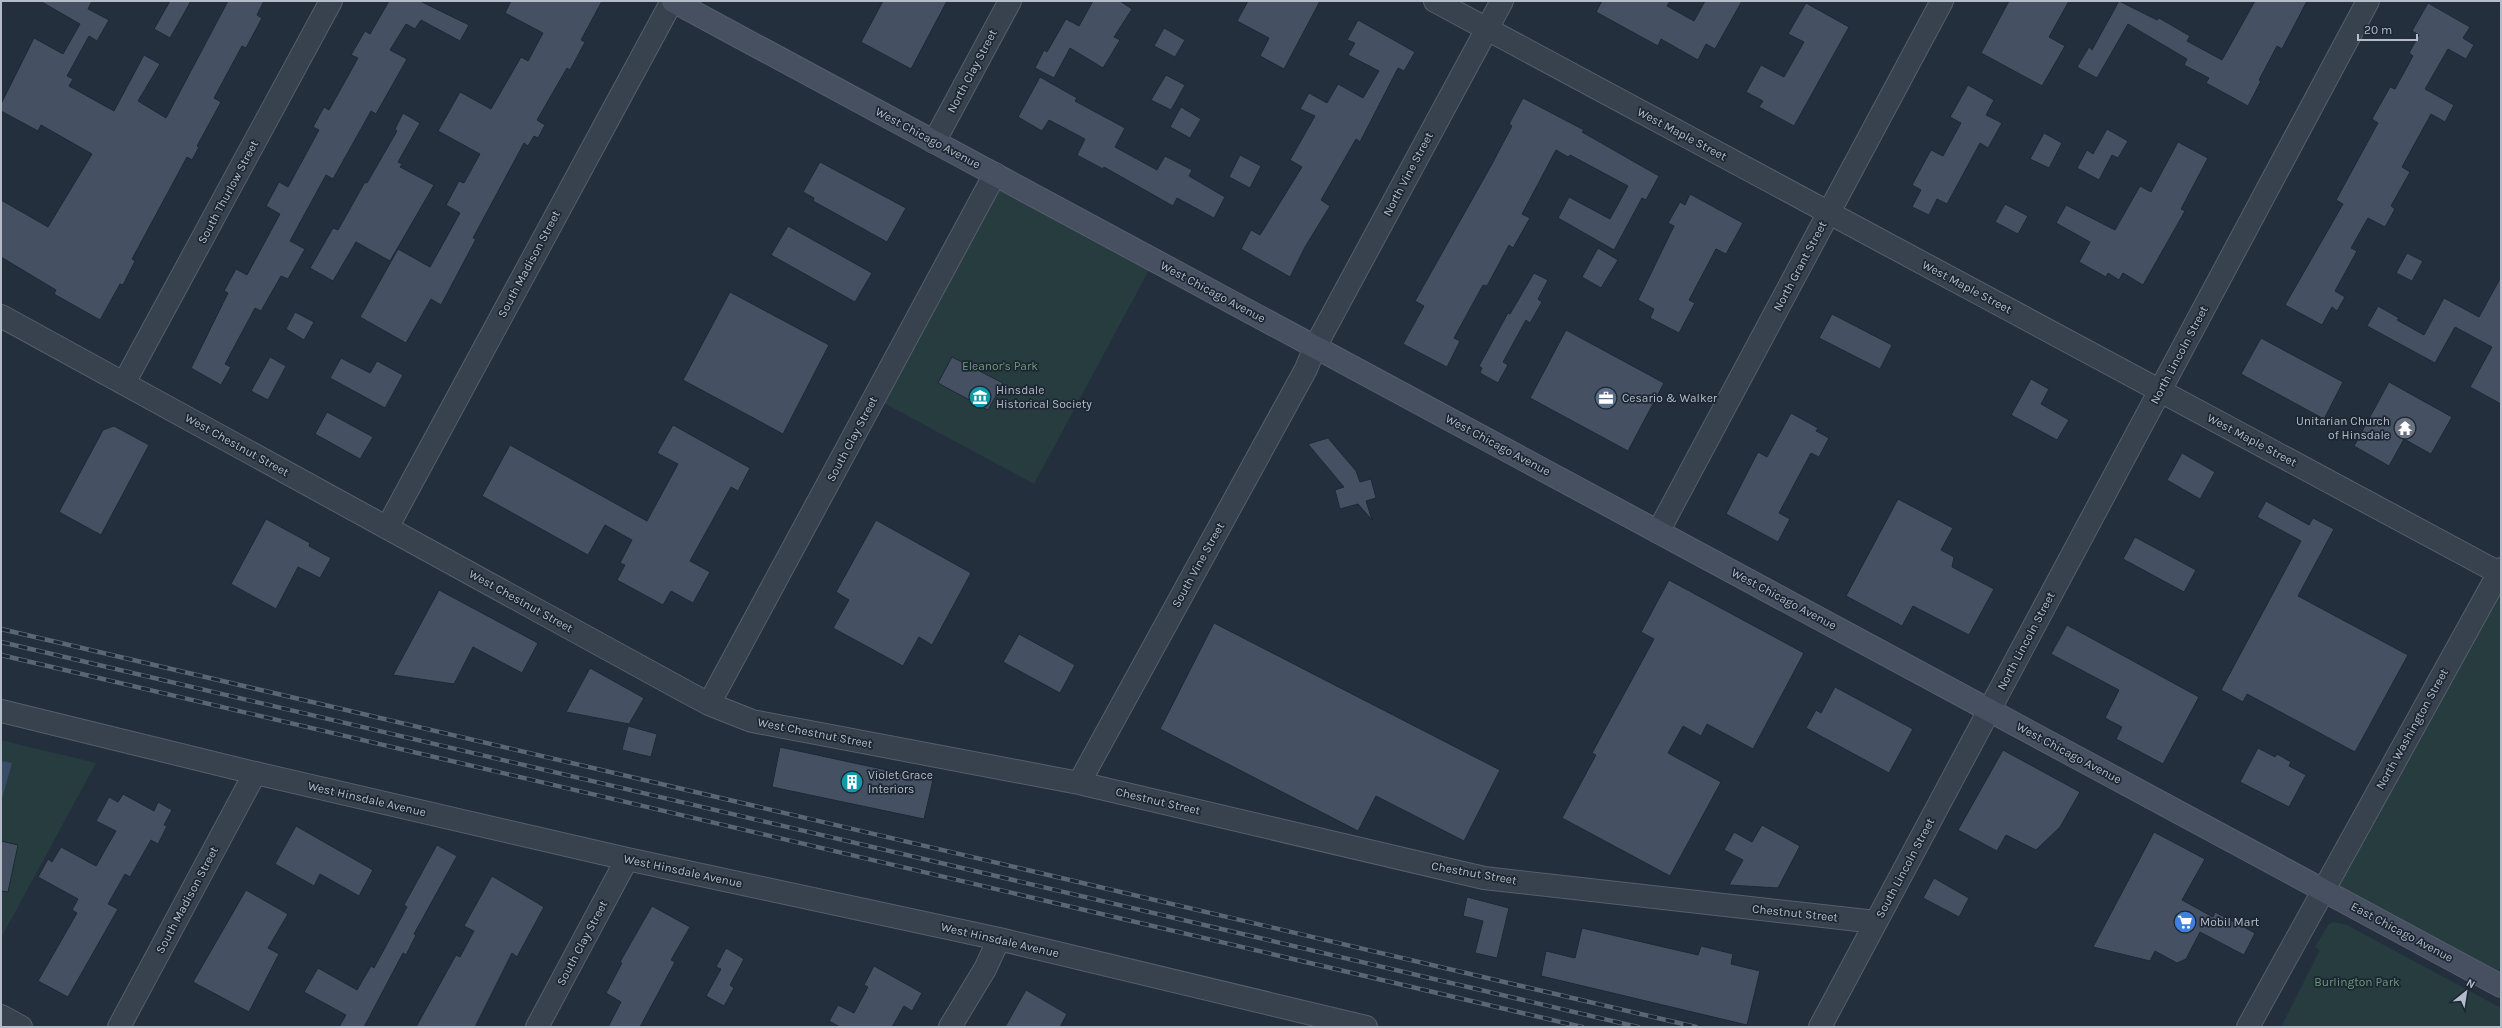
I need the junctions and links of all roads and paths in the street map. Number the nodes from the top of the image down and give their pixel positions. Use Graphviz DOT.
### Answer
graph roads {
  1 [pos="331,1"];
  2 [pos="673,1"];
  3 [pos="1010,1"];
  4 [pos="1435,1"];
  5 [pos="1502,1"];
  6 [pos="1942,1"];
  7 [pos="2368,1"];
  8 [pos="1487,28"];
  9 [pos="934,142"];
  10 [pos="995,174"];
  11 [pos="1829,213"];
  12 [pos="1,316"];
  13 [pos="1315,347"];
  14 [pos="124,383"];
  15 [pos="2160,391"];
  16 [pos="387,528"];
  17 [pos="1658,532"];
  18 [pos="2500,572"];
  19 [pos="709,704"];
  20 [pos="1989,710"];
  21 [pos="1,712"];
  22 [pos="255,773"];
  23 [pos="1079,783"];
  24 [pos="627,859"];
  25 [pos="2323,890"];
  26 [pos="1876,922"];
  27 [pos="999,939"];
  28 [pos="2501,986"];
  29 [pos="1,1016"];
  30 [pos="21,1027"];
  31 [pos="119,1027"];
  32 [pos="536,1027"];
  33 [pos="950,1027"];
  34 [pos="1366,1027"];
  35 [pos="1820,1027"];
  36 [pos="2248,1027"];
  1 -- 14 [label="street, South Thurlow Street"];
  2 -- 9 [label="main road, West Chicago Avenue"];
  2 -- 16 [label="street, South Madison Street"];
  3 -- 9 [label="street, North Clay Street"];
  4 -- 8 [label="street, West Maple Street"];
  5 -- 8 [label="street, North Vine Street"];
  6 -- 11 [label="street, North Grant Street"];
  7 -- 15 [label="street, North Lincoln Street"];
  8 -- 11 [label="street, West Maple Street"];
  8 -- 13 [label="street, North Vine Street"];
  9 -- 10 [label="main road, West Chicago Avenue"];
  10 -- 13 [label="main road, West Chicago Avenue"];
  10 -- 19 [label="street, South Clay Street"];
  11 -- 15 [label="street, West Maple Street"];
  11 -- 17 [label="street, North Grant Street"];
  12 -- 14 [label="street, West Chestnut Street"];
  13 -- 17 [label="main road, West Chicago Avenue"];
  13 -- 23 [label="street, South Vine Street"];
  14 -- 16 [label="street, West Chestnut Street"];
  15 -- 18 [label="street, West Maple Street"];
  15 -- 20 [label="street, North Lincoln Street"];
  16 -- 19 [label="street, West Chestnut Street"];
  17 -- 20 [label="main road, West Chicago Avenue"];
  18 -- 25 [label="street, North Washington Street"];
  19 -- 23 [label="street, West Chestnut Street"];
  20 -- 25 [label="main road, West Chicago Avenue"];
  20 -- 26 [label="street, South Lincoln Street"];
  21 -- 22 [label="street, West Hinsdale Avenue"];
  22 -- 24 [label="street, West Hinsdale Avenue"];
  22 -- 31 [label="street, South Madison Street"];
  23 -- 26 [label="street, Chestnut Street"];
  24 -- 27 [label="street, West Hinsdale Avenue"];
  24 -- 32 [label="street, South Clay Street"];
  25 -- 28 [label="main road, East Chicago Avenue"];
  25 -- 36 [label="street, North Washington Street"];
  26 -- 35 [label="street, South Lincoln Street"];
  27 -- 33 [label="street"];
  27 -- 34 [label="street, West Hinsdale Avenue"];
  29 -- 30 [label="street"];
}
